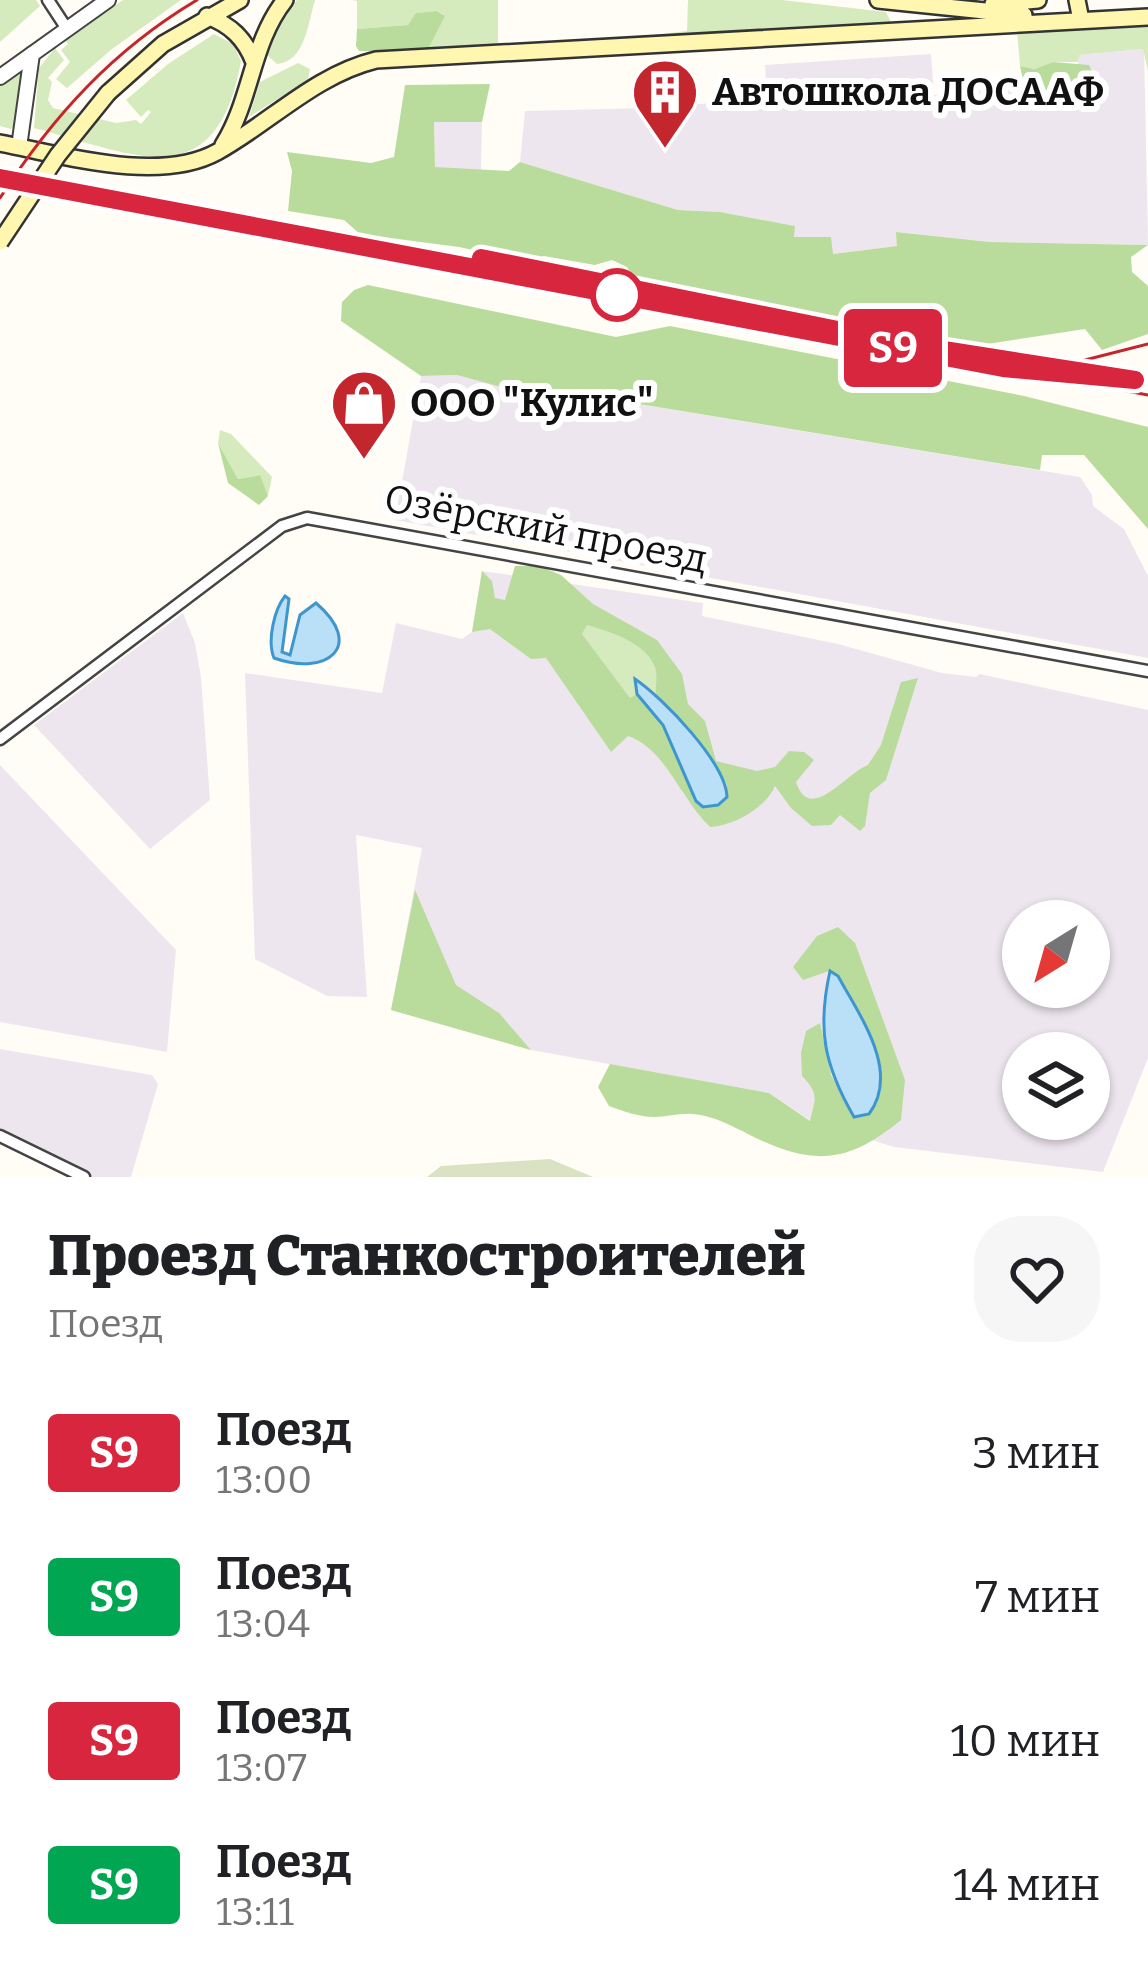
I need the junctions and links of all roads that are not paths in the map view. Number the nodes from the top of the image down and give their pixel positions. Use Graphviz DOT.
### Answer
graph roads {
  1 [pos="47,0"];
  2 [pos="108,0"];
  3 [pos="240,0"];
  4 [pos="285,0"];
  5 [pos="878,0"];
  6 [pos="1037,0"];
  7 [pos="1077,0"];
  8 [pos="954,8"];
  9 [pos="207,16"];
  10 [pos="1148,17"];
  11 [pos="1081,20"];
  12 [pos="67,29"];
  13 [pos="32,54"];
  14 [pos="254,62"];
  15 [pos="0,77"];
  16 [pos="0,143"];
  17 [pos="19,147"];
  18 [pos="219,151"];
  19 [pos="0,242"];
  20 [pos="1148,671"];
  21 [pos="0,740"];
  22 [pos="0,1136"];
  23 [pos="84,1177"];
  1 -- 12 [label="street"];
  2 -- 12 [label="street"];
  3 -- 9 [label="main road"];
  4 -- 14 [label="main road"];
  5 -- 8 [label="main road"];
  6 -- 8 [label="main road"];
  7 -- 11 [label="main road"];
  8 -- 11 [label="main road"];
  9 -- 14 [label="main road"];
  9 -- 19 [label="main road, bridge"];
  10 -- 11 [label="main road"];
  11 -- 18 [label="main road"];
  12 -- 13 [label="street"];
  13 -- 15 [label="street"];
  13 -- 17 [label="street"];
  14 -- 18 [label="main road"];
  16 -- 17 [label="main road"];
  17 -- 18 [label="main road"];
  20 -- 21 [label="street, Озёрский проезд"];
  22 -- 23 [label="street"];
}
